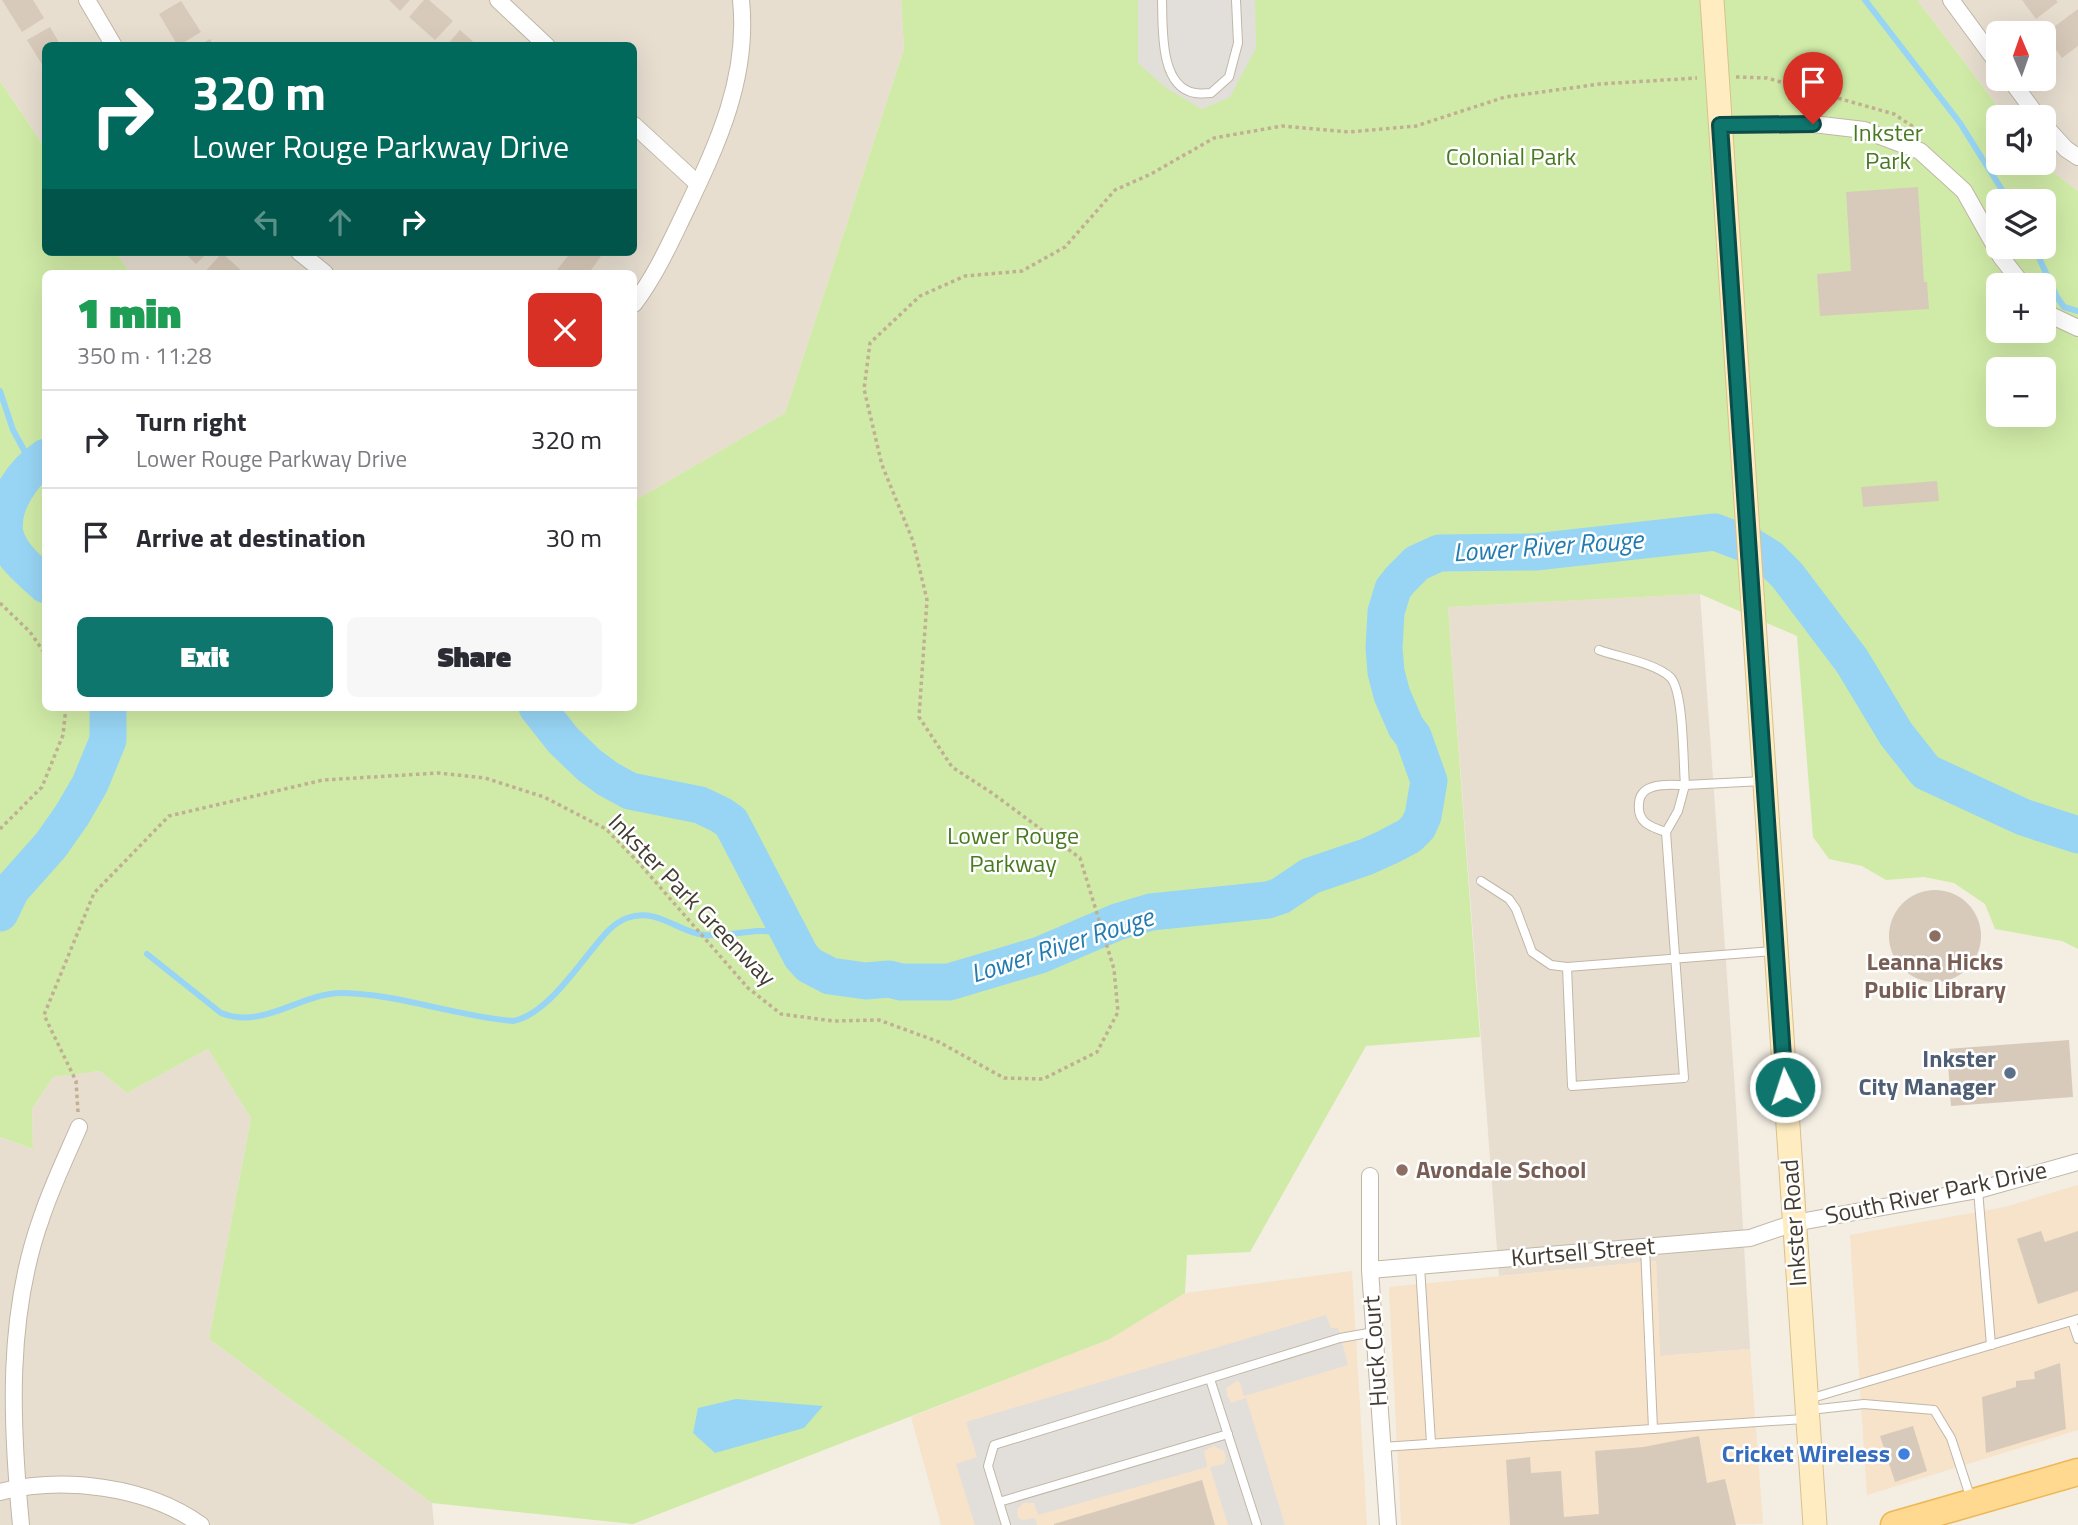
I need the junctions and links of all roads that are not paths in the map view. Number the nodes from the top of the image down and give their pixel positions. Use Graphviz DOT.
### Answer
graph roads {
  1 [pos="87,0"];
  2 [pos="498,0"];
  3 [pos="741,0"];
  4 [pos="1162,0"];
  5 [pos="1236,0"];
  6 [pos="1712,0"];
  7 [pos="1951,0"];
  8 [pos="112,42"];
  9 [pos="543,42"];
  10 [pos="1986,48"];
  11 [pos="1720,125"];
  12 [pos="637,128"];
  13 [pos="2056,138"];
  14 [pos="2078,157"];
  15 [pos="698,184"];
  16 [pos="304,256"];
  17 [pos="321,270"];
  18 [pos="2014,273"];
  19 [pos="637,299"];
  20 [pos="2056,318"];
  21 [pos="2078,328"];
  22 [pos="1598,650"];
  23 [pos="1764,781"];
  24 [pos="1685,785"];
  25 [pos="1666,832"];
  26 [pos="1481,881"];
  27 [pos="1776,951"];
  28 [pos="1674,959"];
  29 [pos="1567,967"];
  30 [pos="79,1127"];
  31 [pos="2078,1162"];
  32 [pos="1370,1176"];
  33 [pos="1978,1190"];
  34 [pos="1794,1223"];
  35 [pos="1644,1247"];
  36 [pos="1420,1266"];
  37 [pos="1370,1270"];
  38 [pos="2075,1320"];
  39 [pos="1374,1332"];
  40 [pos="2078,1339"];
  41 [pos="1991,1345"];
  42 [pos="1210,1379"];
  43 [pos="1807,1410"];
  44 [pos="1653,1429"];
  45 [pos="1228,1434"];
  46 [pos="1432,1443"];
  47 [pos="1382,1447"];
  48 [pos="2078,1472"];
  49 [pos="17,1488"];
  50 [pos="0,1492"];
  51 [pos="999,1502"];
  52 [pos="1972,1502"];
  53 [pos="21,1525"];
  54 [pos="201,1525"];
  55 [pos="1006,1525"];
  56 [pos="1256,1525"];
  57 [pos="1388,1525"];
  58 [pos="1815,1525"];
  59 [pos="1894,1525"];
  1 -- 8 [label="street"];
  2 -- 9 [label="street"];
  3 -- 15 [label="street"];
  4 -- 5 [label="lane"];
  6 -- 11 [label="main road, Inkster Road"];
  7 -- 10 [label="street"];
  11 -- 18 [label="street"];
  11 -- 23 [label="main road, Inkster Road"];
  12 -- 15 [label="street"];
  13 -- 14 [label="street"];
  15 -- 19 [label="street"];
  16 -- 17 [label="street"];
  20 -- 21 [label="street"];
  22 -- 24 [label="lane"];
  23 -- 24 [label="lane"];
  23 -- 27 [label="main road, Inkster Road"];
  24 -- 25 [label="lane"];
  24 -- 25 [label="lane"];
  25 -- 28 [label="lane"];
  26 -- 29 [label="lane"];
  27 -- 28 [label="lane"];
  27 -- 34 [label="main road, Inkster Road"];
  28 -- 29 [label="lane"];
  28 -- 29 [label="lane"];
  30 -- 49 [label="street"];
  31 -- 33 [label="street, South River Park Drive"];
  32 -- 37 [label="street, Huck Court"];
  33 -- 34 [label="street, South River Park Drive"];
  33 -- 41 [label="lane"];
  34 -- 35 [label="street, Kurtsell Street"];
  34 -- 43 [label="main road, Inkster Road"];
  35 -- 36 [label="street, Kurtsell Street"];
  35 -- 44 [label="lane"];
  36 -- 37 [label="street, Kurtsell Street"];
  36 -- 46 [label="lane"];
  37 -- 39 [label="street, Huck Court"];
  38 -- 40 [label="lane"];
  38 -- 41 [label="lane"];
  39 -- 42 [label="lane"];
  39 -- 47 [label="street, Huck Court"];
  41 -- 43 [label="lane"];
  42 -- 45 [label="lane"];
  42 -- 51 [label="lane"];
  43 -- 44 [label="lane"];
  43 -- 52 [label="lane"];
  43 -- 58 [label="main road, Inkster Road"];
  44 -- 46 [label="lane"];
  45 -- 51 [label="lane"];
  45 -- 56 [label="lane"];
  46 -- 47 [label="lane"];
  47 -- 57 [label="street, Huck Court"];
  48 -- 52 [label="main road"];
  49 -- 50 [label="street"];
  49 -- 53 [label="street"];
  49 -- 54 [label="street"];
  51 -- 55 [label="lane"];
  52 -- 59 [label="main road"];
}
